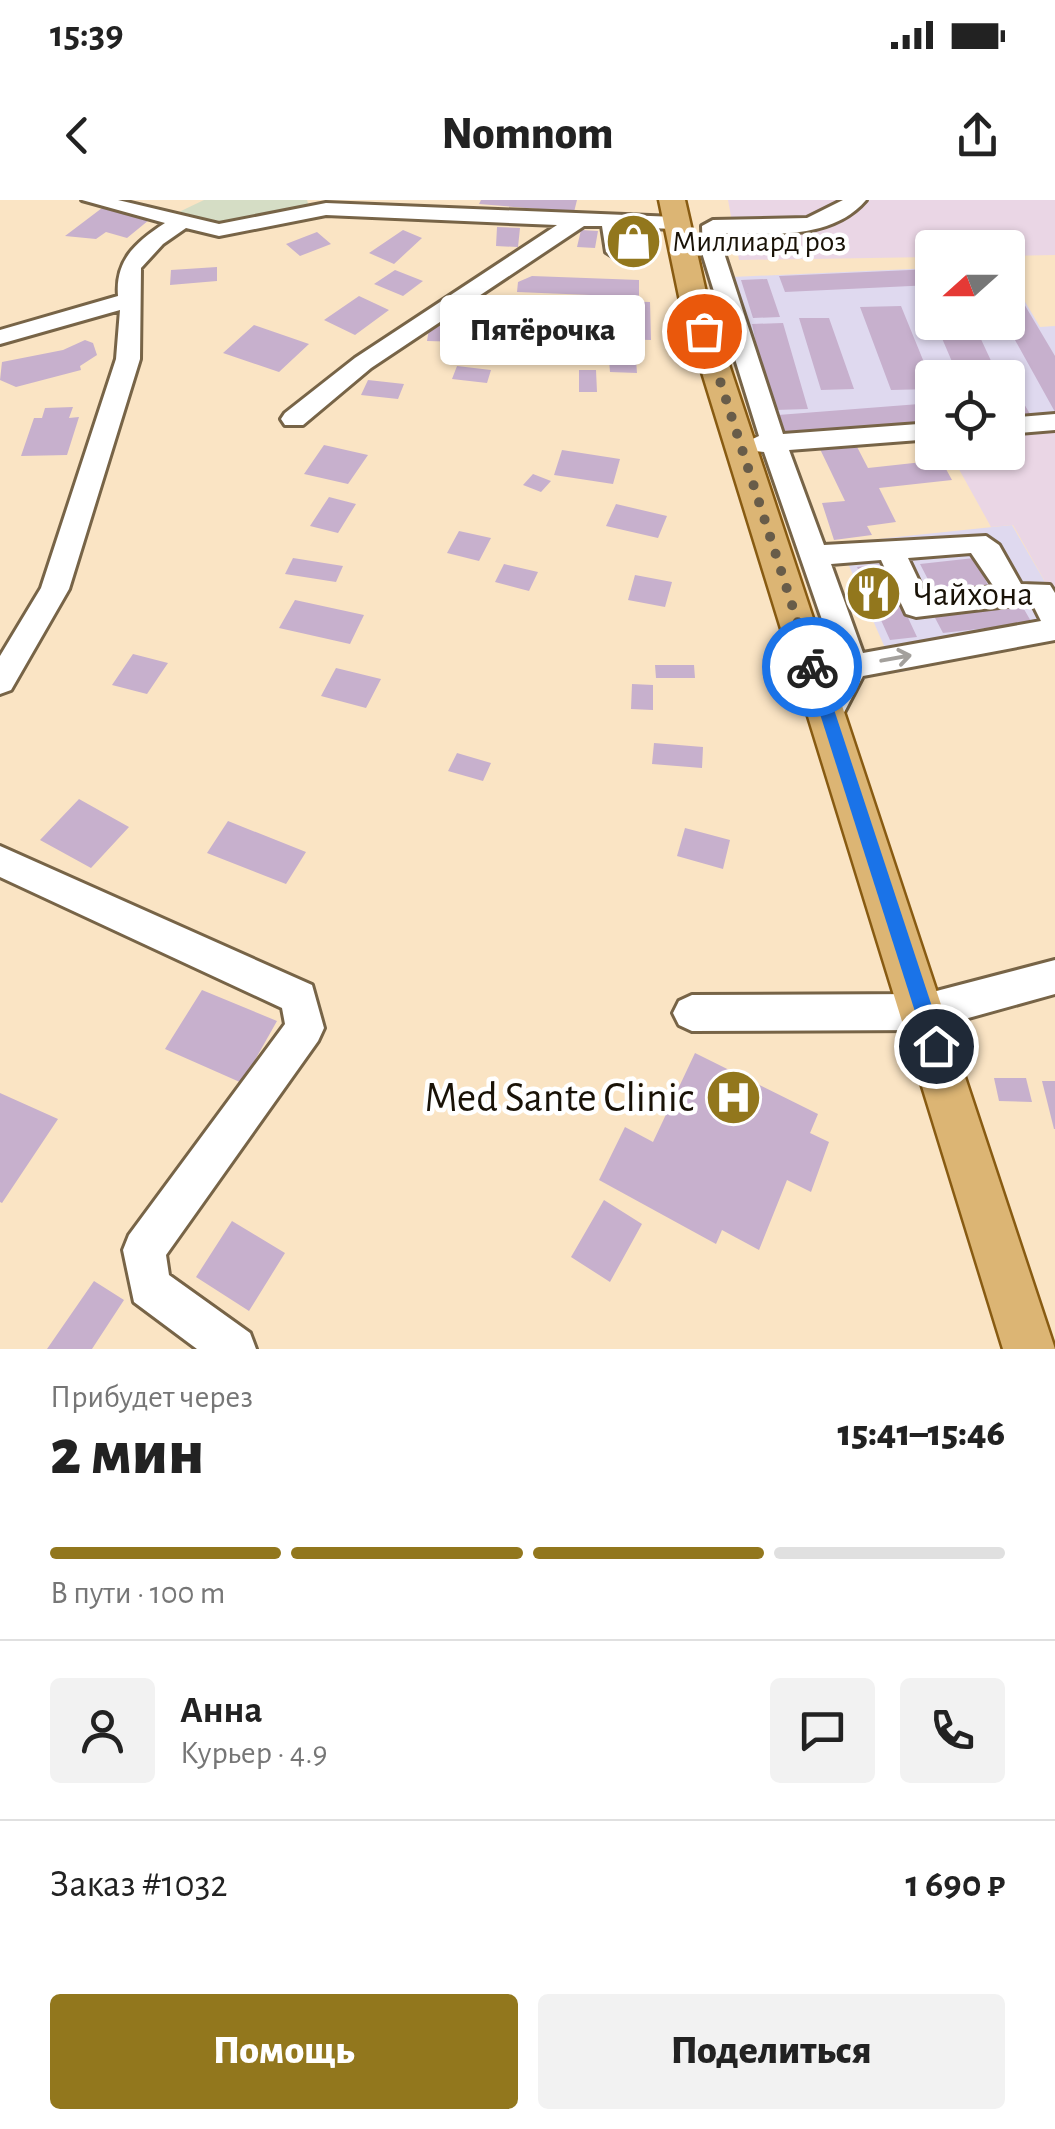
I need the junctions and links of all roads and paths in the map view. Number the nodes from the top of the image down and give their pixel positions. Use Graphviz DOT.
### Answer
graph roads {
  1 [pos="92,200"];
  2 [pos="856,200"];
  3 [pos="607,210"];
  4 [pos="674,211"];
  5 [pos="580,219"];
  6 [pos="184,220"];
  7 [pos="617,252"];
  8 [pos="127,301"];
  9 [pos="0,336"];
  10 [pos="294,419"];
  11 [pos="1055,422"];
  12 [pos="1025,425"];
  13 [pos="915,432"];
  14 [pos="774,443"];
  15 [pos="740,446"];
  16 [pos="892,551"];
  17 [pos="814,556"];
  18 [pos="1013,595"];
  19 [pos="916,606"];
  20 [pos="1055,618"];
  21 [pos="1055,629"];
  22 [pos="936,651"];
  23 [pos="853,666"];
  24 [pos="0,682"];
  25 [pos="828,713"];
  26 [pos="0,861"];
  27 [pos="1055,976"];
  28 [pos="925,1012"];
  29 [pos="692,1013"];
  30 [pos="234,1349"];
  31 [pos="1030,1349"];
  1 -- 6 [label="street"];
  2 -- 14 [label="street"];
  3 -- 4 [label="street"];
  3 -- 5 [label="street"];
  3 -- 7 [label="street"];
  4 -- 15 [label="main road"];
  5 -- 6 [label="street"];
  5 -- 10 [label="street"];
  6 -- 8 [label="street"];
  8 -- 9 [label="street"];
  8 -- 24 [label="street"];
  11 -- 12 [label="street"];
  13 -- 14 [label="street"];
  14 -- 15 [label="street"];
  14 -- 17 [label="street"];
  15 -- 25 [label="main road"];
  16 -- 17 [label="street"];
  16 -- 18 [label="street"];
  16 -- 19 [label="street"];
  17 -- 23 [label="street"];
  18 -- 19 [label="street"];
  18 -- 20 [label="street"];
  19 -- 22 [label="street"];
  21 -- 22 [label="street"];
  23 -- 22 [label="street, one-way"];
  23 -- 25 [label="street"];
  25 -- 28 [label="main road"];
  26 -- 30 [label="street"];
  27 -- 28 [label="street"];
  28 -- 29 [label="street"];
  28 -- 31 [label="main road"];
}
